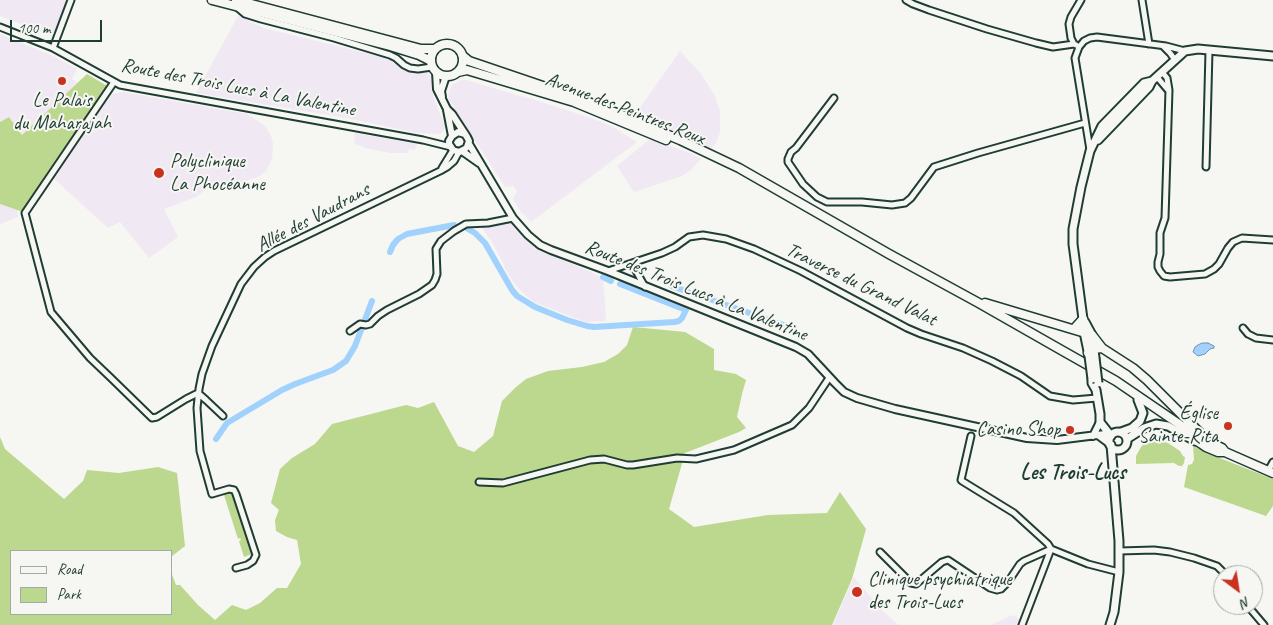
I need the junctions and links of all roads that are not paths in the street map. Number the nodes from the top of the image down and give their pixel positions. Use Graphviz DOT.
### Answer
graph roads {
  1 [pos="70,0"];
  2 [pos="212,0"];
  3 [pos="906,0"];
  4 [pos="1081,0"];
  5 [pos="1142,0"];
  6 [pos="236,3"];
  7 [pos="0,27"];
  8 [pos="1149,44"];
  9 [pos="1076,45"];
  10 [pos="1163,45"];
  11 [pos="53,48"];
  12 [pos="435,48"];
  13 [pos="1206,51"];
  14 [pos="463,56"];
  15 [pos="1180,56"];
  16 [pos="1273,56"];
  17 [pos="433,67"];
  18 [pos="458,72"];
  19 [pos="446,76"];
  20 [pos="1157,77"];
  21 [pos="114,82"];
  22 [pos="442,98"];
  23 [pos="834,98"];
  24 [pos="447,109"];
  25 [pos="1085,124"];
  26 [pos="465,134"];
  27 [pos="452,136"];
  28 [pos="469,144"];
  29 [pos="456,150"];
  30 [pos="1090,151"];
  31 [pos="482,166"];
  32 [pos="1206,167"];
  33 [pos="776,190"];
  34 [pos="513,218"];
  35 [pos="1273,240"];
  36 [pos="637,261"];
  37 [pos="608,271"];
  38 [pos="645,287"];
  39 [pos="977,302"];
  40 [pos="1083,319"];
  41 [pos="1243,328"];
  42 [pos="1074,329"];
  43 [pos="350,331"];
  44 [pos="1088,334"];
  45 [pos="1273,340"];
  46 [pos="1063,351"];
  47 [pos="1093,353"];
  48 [pos="829,378"];
  49 [pos="1096,387"];
  50 [pos="198,394"];
  51 [pos="1138,400"];
  52 [pos="1100,414"];
  53 [pos="223,416"];
  54 [pos="1100,422"];
  55 [pos="971,436"];
  56 [pos="1096,436"];
  57 [pos="1113,438"];
  58 [pos="1127,439"];
  59 [pos="1198,442"];
  60 [pos="1208,444"];
  61 [pos="1119,450"];
  62 [pos="1111,462"];
  63 [pos="1273,462"];
  64 [pos="1270,472"];
  65 [pos="479,482"];
  66 [pos="1051,549"];
  67 [pos="1119,551"];
  68 [pos="880,552"];
  69 [pos="1214,565"];
  70 [pos="236,568"];
  71 [pos="1119,572"];
  72 [pos="1116,592"];
  73 [pos="1256,615"];
  74 [pos="1022,625"];
  75 [pos="1106,625"];
  76 [pos="1110,625"];
  77 [pos="1264,625"];
  1 -- 11 [label="street"];
  2 -- 6 [label="main road"];
  3 -- 9 [label="street"];
  4 -- 9 [label="street"];
  5 -- 8 [label="street"];
  6 -- 12 [label="main road"];
  6 -- 17 [label="main road"];
  6 -- 17 [label="street"];
  7 -- 11 [label="street, Route des Trois Lucs à La Valentine"];
  8 -- 9 [label="street"];
  8 -- 10 [label="street"];
  9 -- 25 [label="street"];
  10 -- 15 [label="street"];
  10 -- 15 [label="street"];
  11 -- 21 [label="street, Route des Trois Lucs à La Valentine"];
  12 -- 14 [label="main road"];
  12 -- 17 [label="main road"];
  13 -- 15 [label="main road"];
  13 -- 16 [label="main road"];
  13 -- 32 [label="street"];
  14 -- 18 [label="main road"];
  14 -- 33 [label="main road, Avenue des Peintres Roux"];
  15 -- 20 [label="main road"];
  17 -- 19 [label="main road"];
  17 -- 22 [label="street"];
  18 -- 19 [label="main road"];
  18 -- 33 [label="main road, Avenue des Peintres Roux"];
  19 -- 22 [label="street"];
  20 -- 30 [label="main road"];
  20 -- 35 [label="street"];
  21 -- 29 [label="street, Route des Trois Lucs à La Valentine"];
  21 -- 50 [label="street"];
  22 -- 24 [label="street"];
  23 -- 25 [label="street"];
  24 -- 26 [label="street"];
  24 -- 27 [label="street"];
  25 -- 30 [label="street"];
  26 -- 27 [label="street"];
  26 -- 28 [label="street"];
  27 -- 29 [label="street"];
  28 -- 29 [label="street"];
  28 -- 31 [label="street, Route des Trois Lucs à La Valentine"];
  29 -- 31 [label="street, Route des Trois Lucs à La Valentine"];
  29 -- 50 [label="street, Allée des Vaudrans"];
  30 -- 40 [label="main road"];
  31 -- 34 [label="street, Route des Trois Lucs à La Valentine"];
  33 -- 39 [label="main road, Avenue des Peintres Roux"];
  34 -- 37 [label="street, Route des Trois Lucs à La Valentine"];
  34 -- 43 [label="street"];
  36 -- 37 [label="street, Traverse du Grand Valat"];
  36 -- 38 [label="street"];
  36 -- 49 [label="street, Traverse du Grand Valat"];
  37 -- 38 [label="street, Route des Trois Lucs à La Valentine"];
  38 -- 48 [label="street, Route des Trois Lucs à La Valentine"];
  39 -- 42 [label="main road"];
  39 -- 46 [label="main road, Avenue des Peintres Roux"];
  40 -- 42 [label="main road"];
  40 -- 44 [label="main road"];
  41 -- 45 [label="street"];
  42 -- 44 [label="main road"];
  44 -- 47 [label="main road"];
  44 -- 47 [label="main road"];
  46 -- 51 [label="main road, Avenue des Peintres Roux"];
  46 -- 60 [label="main road, Avenue des Peintres Roux"];
  47 -- 49 [label="main road, bridge"];
  47 -- 60 [label="main road"];
  48 -- 56 [label="street, Route des Trois Lucs à La Valentine"];
  48 -- 65 [label="street"];
  49 -- 52 [label="main road"];
  50 -- 53 [label="street"];
  50 -- 70 [label="street, Allée des Vaudrans"];
  51 -- 57 [label="main road"];
  51 -- 59 [label="main road, Avenue des Peintres Roux"];
  52 -- 54 [label="main road"];
  52 -- 57 [label="main road"];
  54 -- 56 [label="street"];
  54 -- 57 [label="main road"];
  55 -- 66 [label="street"];
  56 -- 57 [label="street, Route des Trois Lucs à La Valentine"];
  57 -- 58 [label="main road"];
  57 -- 61 [label="main road"];
  57 -- 62 [label="main road"];
  58 -- 59 [label="main road"];
  58 -- 61 [label="main road"];
  59 -- 60 [label="main road, Avenue des Peintres Roux"];
  60 -- 64 [label="main road"];
  61 -- 62 [label="main road"];
  62 -- 67 [label="main road"];
  63 -- 64 [label="street"];
  66 -- 68 [label="street"];
  66 -- 71 [label="street"];
  66 -- 74 [label="street"];
  67 -- 69 [label="street"];
  67 -- 71 [label="main road"];
  71 -- 72 [label="main road"];
  72 -- 75 [label="main road"];
  72 -- 76 [label="main road"];
  73 -- 77 [label="street"];
}
